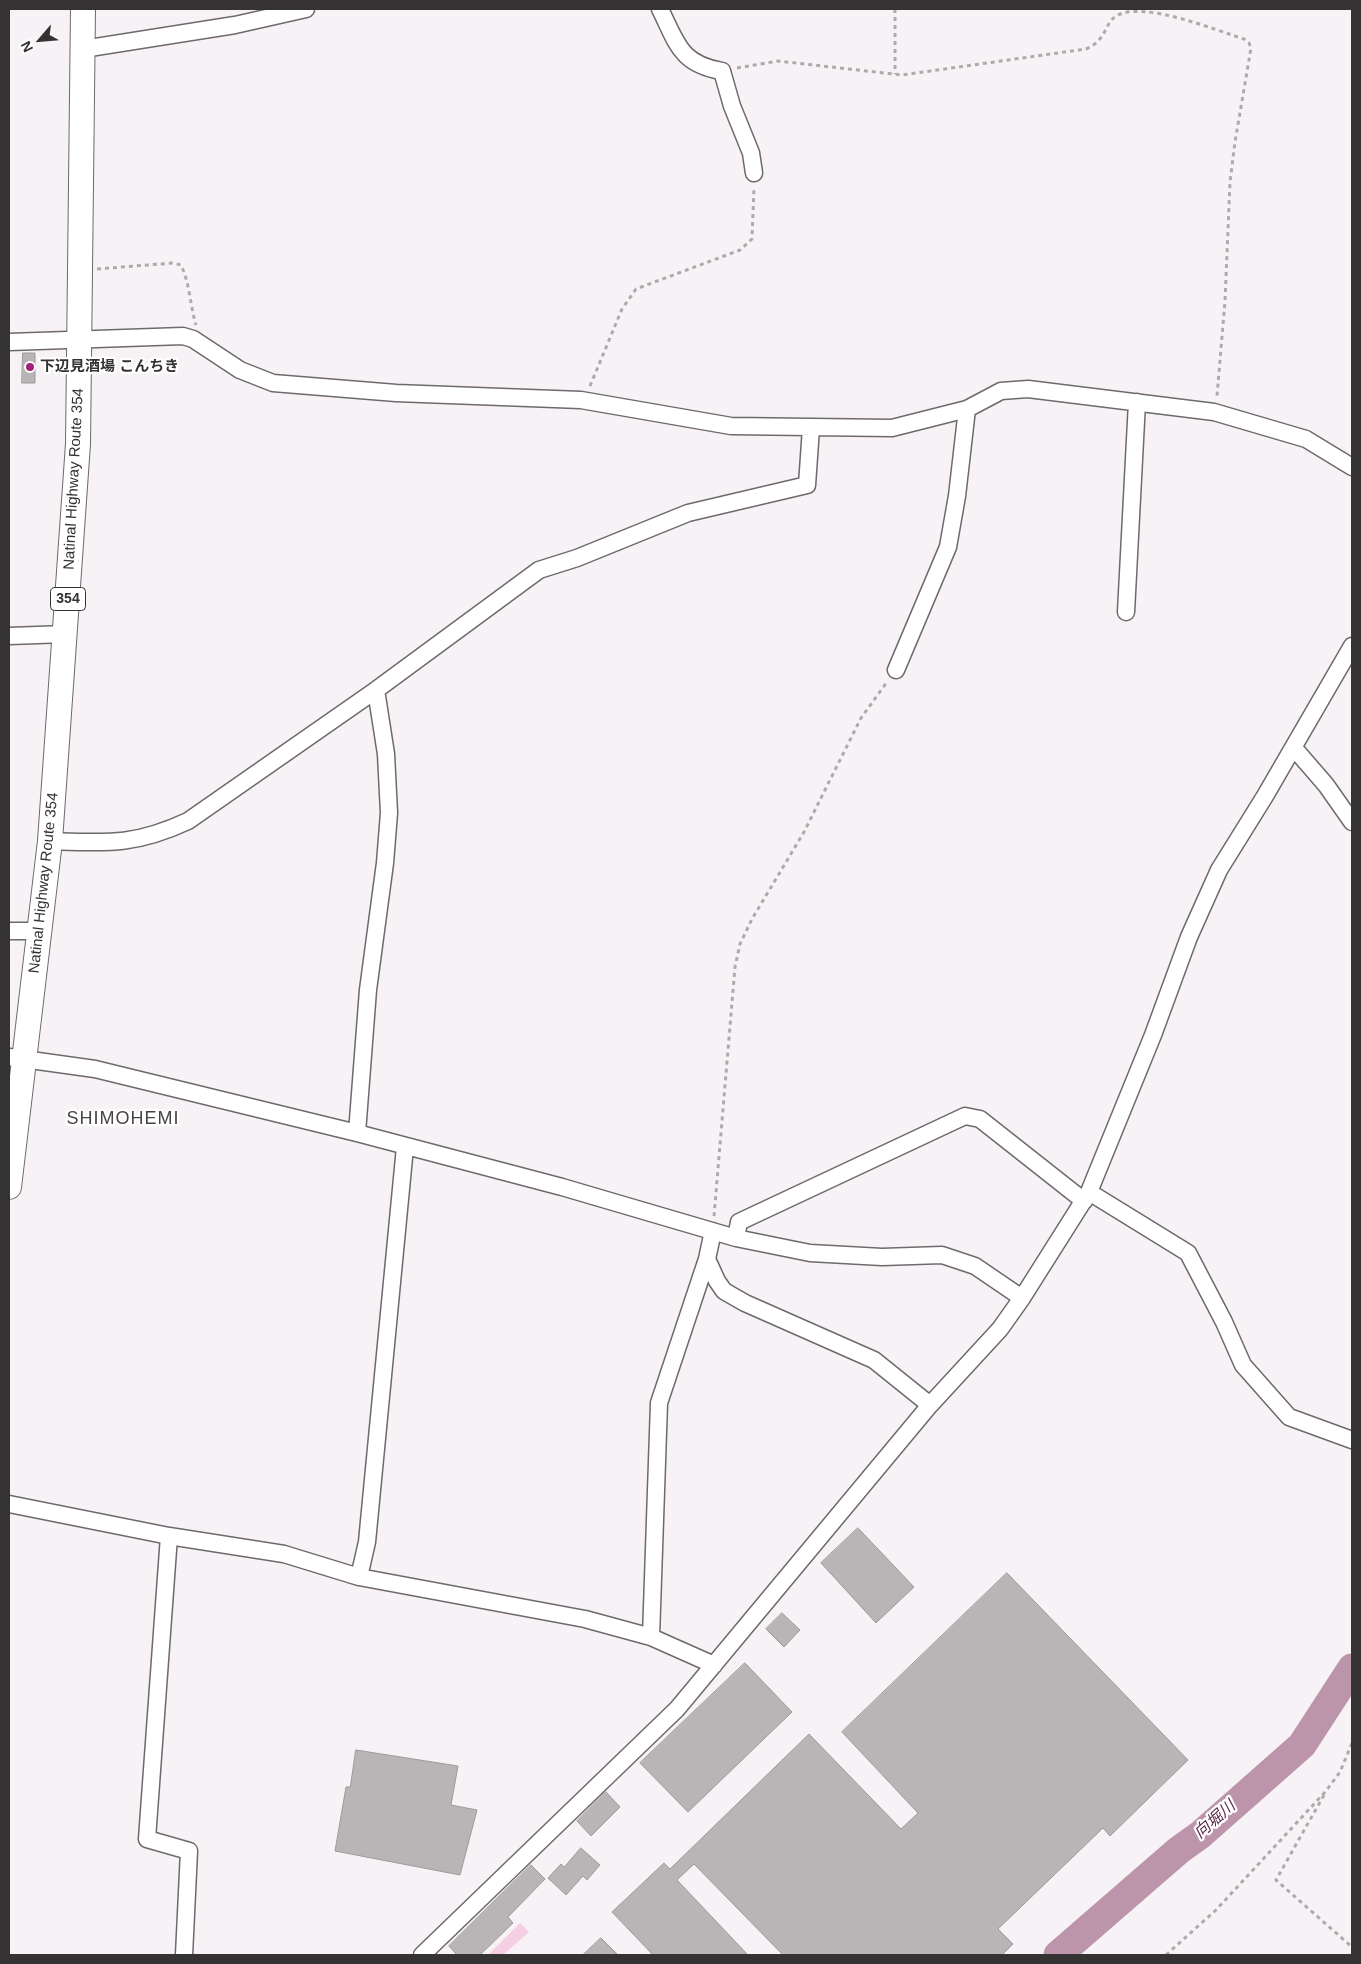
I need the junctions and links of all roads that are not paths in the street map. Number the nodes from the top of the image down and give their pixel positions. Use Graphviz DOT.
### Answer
graph roads {
  1 [pos="83,9"];
  2 [pos="306,9"];
  3 [pos="660,9"];
  4 [pos="83,49"];
  5 [pos="754,173"];
  6 [pos="78,341"];
  7 [pos="9,342"];
  8 [pos="1137,402"];
  9 [pos="967,410"];
  10 [pos="810,428"];
  11 [pos="1352,466"];
  12 [pos="1126,612"];
  13 [pos="66,634"];
  14 [pos="9,636"];
  15 [pos="1352,646"];
  16 [pos="896,670"];
  17 [pos="376,690"];
  18 [pos="1294,748"];
  19 [pos="1352,822"];
  20 [pos="50,841"];
  21 [pos="41,930"];
  22 [pos="9,931"];
  23 [pos="16,1058"];
  24 [pos="357,1133"];
  25 [pos="405,1147"];
  26 [pos="9,1187"];
  27 [pos="1087,1196"];
  28 [pos="713,1231"];
  29 [pos="736,1238"];
  30 [pos="707,1259"];
  31 [pos="1022,1298"];
  32 [pos="930,1405"];
  33 [pos="1352,1440"];
  34 [pos="9,1504"];
  35 [pos="169,1536"];
  36 [pos="359,1578"];
  37 [pos="651,1636"];
  38 [pos="714,1665"];
  39 [pos="184,1955"];
  40 [pos="422,1955"];
  1 -- 4 [label="highway, Natinal Highway Route 354 / 354"];
  2 -- 4 [label="street"];
  3 -- 5 [label="street"];
  4 -- 6 [label="highway, Natinal Highway Route 354 / 354"];
  6 -- 7 [label="street"];
  6 -- 10 [label="street"];
  6 -- 13 [label="highway, Natinal Highway Route 354 / 354"];
  8 -- 9 [label="street"];
  8 -- 11 [label="street"];
  8 -- 12 [label="street"];
  9 -- 10 [label="street"];
  9 -- 16 [label="street"];
  10 -- 17 [label="street"];
  13 -- 14 [label="street"];
  13 -- 20 [label="highway, Natinal Highway Route 354 / 354"];
  15 -- 18 [label="street"];
  17 -- 20 [label="street"];
  17 -- 24 [label="street"];
  18 -- 19 [label="street"];
  18 -- 27 [label="street"];
  20 -- 21 [label="highway, Natinal Highway Route 354 / 354"];
  21 -- 22 [label="street"];
  21 -- 23 [label="highway, Natinal Highway Route 354 / 354"];
  23 -- 24 [label="street"];
  23 -- 26 [label="highway, Natinal Highway Route 354 / 354"];
  24 -- 25 [label="street"];
  25 -- 28 [label="street"];
  25 -- 36 [label="street"];
  27 -- 29 [label="street"];
  27 -- 31 [label="street"];
  27 -- 33 [label="street"];
  28 -- 29 [label="street"];
  28 -- 30 [label="street"];
  29 -- 31 [label="street"];
  30 -- 32 [label="street"];
  30 -- 37 [label="street"];
  31 -- 32 [label="street"];
  32 -- 38 [label="street"];
  34 -- 35 [label="street"];
  35 -- 36 [label="street"];
  35 -- 39 [label="street"];
  36 -- 37 [label="street"];
  37 -- 38 [label="street"];
  38 -- 40 [label="street"];
}
